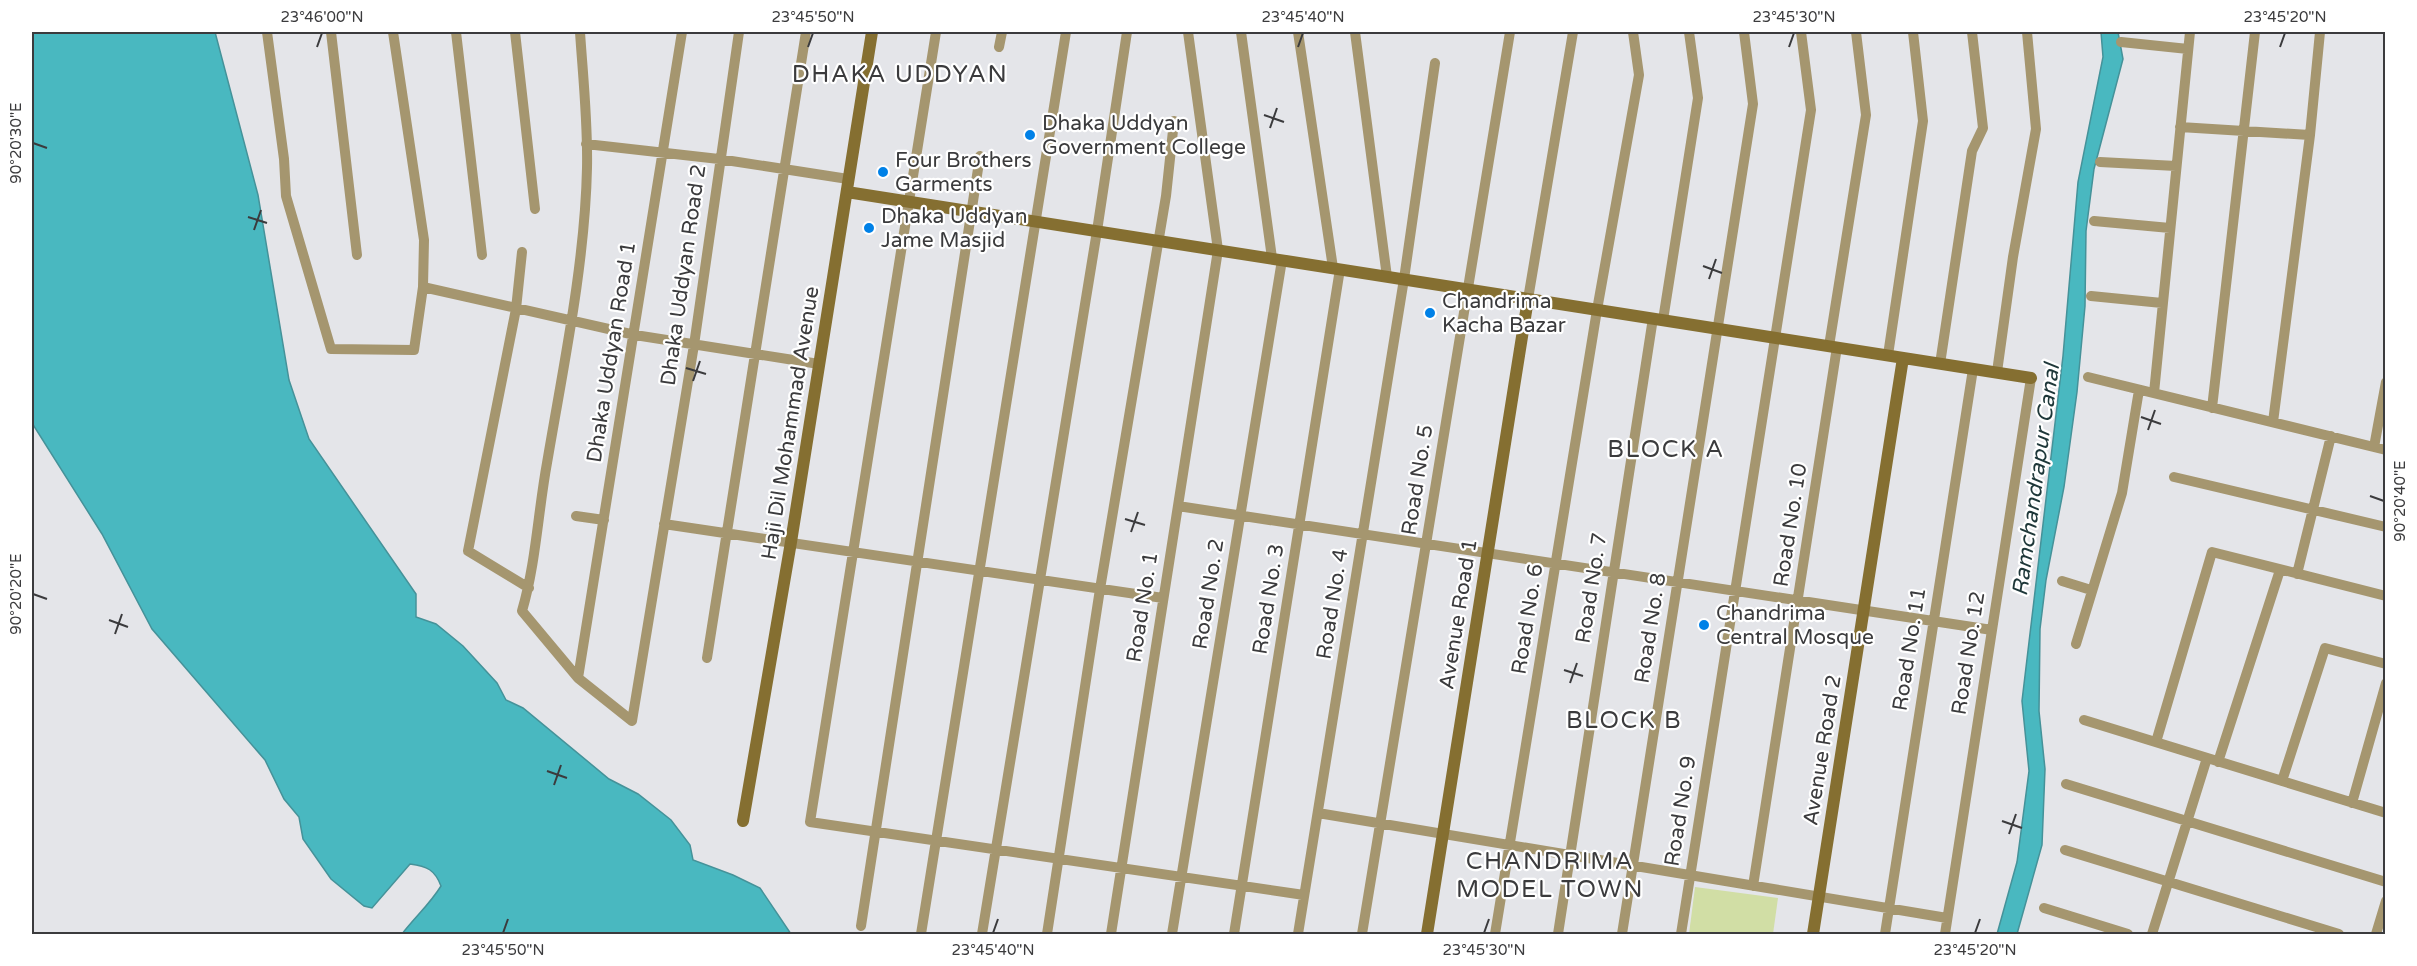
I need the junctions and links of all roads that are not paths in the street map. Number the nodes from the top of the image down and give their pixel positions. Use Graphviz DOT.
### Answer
graph roads {
  1 [pos="267,32"];
  2 [pos="331,32"];
  3 [pos="393,32"];
  4 [pos="456,32"];
  5 [pos="515,32"];
  6 [pos="580,32"];
  7 [pos="682,32"];
  8 [pos="739,32"];
  9 [pos="806,32"];
  10 [pos="872,32"];
  11 [pos="936,32"];
  12 [pos="1002,32"];
  13 [pos="1066,32"];
  14 [pos="1127,32"];
  15 [pos="1188,32"];
  16 [pos="1241,32"];
  17 [pos="1298,32"];
  18 [pos="1355,32"];
  19 [pos="1510,32"];
  20 [pos="1573,32"];
  21 [pos="1633,32"];
  22 [pos="1689,32"];
  23 [pos="1744,32"];
  24 [pos="1801,32"];
  25 [pos="1856,32"];
  26 [pos="1913,32"];
  27 [pos="1972,32"];
  28 [pos="2027,32"];
  29 [pos="2190,32"];
  30 [pos="2255,32"];
  31 [pos="2320,32"];
  32 [pos="2121,42"];
  33 [pos="999,47"];
  34 [pos="2188,48"];
  35 [pos="1435,63"];
  36 [pos="1174,121"];
  37 [pos="2180,127"];
  38 [pos="2245,131"];
  39 [pos="2310,135"];
  40 [pos="586,144"];
  41 [pos="662,152"];
  42 [pos="980,156"];
  43 [pos="719,159"];
  44 [pos="2100,162"];
  45 [pos="2176,166"];
  46 [pos="784,169"];
  47 [pos="848,186"];
  48 [pos="909,202"];
  49 [pos="535,209"];
  50 [pos="971,211"];
  51 [pos="1036,221"];
  52 [pos="2094,222"];
  53 [pos="2170,228"];
  54 [pos="1097,231"];
  55 [pos="1158,241"];
  56 [pos="1218,250"];
  57 [pos="522,252"];
  58 [pos="357,255"];
  59 [pos="482,255"];
  60 [pos="1277,259"];
  61 [pos="1336,269"];
  62 [pos="1387,277"];
  63 [pos="1404,279"];
  64 [pos="423,287"];
  65 [pos="1468,289"];
  66 [pos="2091,296"];
  67 [pos="1528,299"];
  68 [pos="2162,303"];
  69 [pos="516,309"];
  70 [pos="1598,310"];
  71 [pos="571,319"];
  72 [pos="1658,319"];
  73 [pos="1717,328"];
  74 [pos="635,335"];
  75 [pos="1774,338"];
  76 [pos="694,345"];
  77 [pos="1833,347"];
  78 [pos="754,353"];
  79 [pos="1888,355"];
  80 [pos="1904,358"];
  81 [pos="819,364"];
  82 [pos="1940,364"];
  83 [pos="1972,369"];
  84 [pos="1997,372"];
  85 [pos="2088,377"];
  86 [pos="2031,378"];
  87 [pos="2385,382"];
  88 [pos="2139,390"];
  89 [pos="2154,393"];
  90 [pos="2212,408"];
  91 [pos="2273,422"];
  92 [pos="2331,436"];
  93 [pos="2380,448"];
  94 [pos="2174,477"];
  95 [pos="1178,506"];
  96 [pos="2314,510"];
  97 [pos="1240,515"];
  98 [pos="576,516"];
  99 [pos="604,520"];
  100 [pos="664,524"];
  101 [pos="1299,524"];
  102 [pos="2385,527"];
  103 [pos="725,533"];
  104 [pos="1363,534"];
  105 [pos="791,542"];
  106 [pos="1426,544"];
  107 [pos="853,552"];
  108 [pos="1488,553"];
  109 [pos="917,561"];
  110 [pos="1556,564"];
  111 [pos="2280,570"];
  112 [pos="981,571"];
  113 [pos="1614,572"];
  114 [pos="2297,574"];
  115 [pos="1040,580"];
  116 [pos="2062,581"];
  117 [pos="1677,582"];
  118 [pos="528,588"];
  119 [pos="1101,588"];
  120 [pos="2091,590"];
  121 [pos="1734,591"];
  122 [pos="2385,596"];
  123 [pos="1163,598"];
  124 [pos="1798,601"];
  125 [pos="1864,611"];
  126 [pos="1933,621"];
  127 [pos="1992,630"];
  128 [pos="2076,644"];
  129 [pos="707,658"];
  130 [pos="2385,664"];
  131 [pos="578,678"];
  132 [pos="2385,683"];
  133 [pos="2084,720"];
  134 [pos="2156,742"];
  135 [pos="2207,758"];
  136 [pos="2218,762"];
  137 [pos="2282,781"];
  138 [pos="2066,784"];
  139 [pos="2352,803"];
  140 [pos="1318,813"];
  141 [pos="2385,813"];
  142 [pos="743,821"];
  143 [pos="2187,821"];
  144 [pos="1380,824"];
  145 [pos="876,831"];
  146 [pos="1443,834"];
  147 [pos="935,840"];
  148 [pos="1510,845"];
  149 [pos="996,849"];
  150 [pos="2065,850"];
  151 [pos="1570,855"];
  152 [pos="1059,859"];
  153 [pos="1632,866"];
  154 [pos="1121,868"];
  155 [pos="1690,875"];
  156 [pos="1182,877"];
  157 [pos="2168,882"];
  158 [pos="2385,882"];
  159 [pos="1241,886"];
  160 [pos="1753,886"];
  161 [pos="1304,895"];
  162 [pos="1819,897"];
  163 [pos="2385,901"];
  164 [pos="1888,908"];
  165 [pos="2044,908"];
  166 [pos="1947,918"];
  167 [pos="861,926"];
  168 [pos="921,934"];
  169 [pos="982,934"];
  170 [pos="1047,934"];
  171 [pos="1111,934"];
  172 [pos="1172,934"];
  173 [pos="1234,934"];
  174 [pos="1298,934"];
  175 [pos="1362,934"];
  176 [pos="1427,934"];
  177 [pos="1496,934"];
  178 [pos="1558,934"];
  179 [pos="1622,934"];
  180 [pos="1681,934"];
  181 [pos="1813,934"];
  182 [pos="1884,934"];
  183 [pos="1944,934"];
  184 [pos="2128,934"];
  185 [pos="2152,934"];
  186 [pos="2339,934"];
  187 [pos="2376,934"];
  1 -- 64 [label="street"];
  2 -- 58 [label="street"];
  3 -- 64 [label="street"];
  4 -- 59 [label="street"];
  5 -- 49 [label="street"];
  6 -- 40 [label="street"];
  7 -- 41 [label="street, Dhaka Uddyan Road 1"];
  8 -- 43 [label="street, Dhaka Uddyan Road 2"];
  9 -- 46 [label="street"];
  10 -- 47 [label="street, Haji Dil Mohammad Avenue"];
  11 -- 48 [label="street"];
  12 -- 33 [label="street"];
  13 -- 51 [label="street"];
  14 -- 54 [label="street"];
  15 -- 56 [label="street, Road No. 1"];
  16 -- 60 [label="street, Road No. 2"];
  17 -- 61 [label="street, Road No. 3"];
  18 -- 62 [label="street"];
  19 -- 65 [label="street, Road No. 5"];
  20 -- 67 [label="street"];
  21 -- 70 [label="street, Road No. 6"];
  22 -- 72 [label="street, Road No. 7"];
  23 -- 73 [label="street, Road No. 8"];
  24 -- 75 [label="street, Road No. 9"];
  25 -- 77 [label="street, Road No. 10"];
  26 -- 79 [label="street"];
  27 -- 82 [label="street"];
  28 -- 84 [label="street"];
  29 -- 34 [label="street"];
  30 -- 38 [label="street"];
  31 -- 39 [label="street"];
  32 -- 34 [label="street"];
  34 -- 37 [label="street"];
  35 -- 63 [label="street, Road No. 4"];
  36 -- 55 [label="street"];
  37 -- 38 [label="street"];
  37 -- 45 [label="street"];
  38 -- 39 [label="street"];
  38 -- 90 [label="street"];
  39 -- 91 [label="street"];
  40 -- 41 [label="street"];
  40 -- 71 [label="street"];
  41 -- 43 [label="street"];
  41 -- 74 [label="street, Dhaka Uddyan Road 1"];
  42 -- 50 [label="street"];
  43 -- 46 [label="street"];
  43 -- 76 [label="street, Dhaka Uddyan Road 2"];
  44 -- 45 [label="street"];
  45 -- 53 [label="street"];
  46 -- 47 [label="street"];
  46 -- 78 [label="street"];
  47 -- 48 [label="street"];
  47 -- 81 [label="street, Haji Dil Mohammad Avenue"];
  48 -- 50 [label="street"];
  48 -- 107 [label="street"];
  50 -- 51 [label="street"];
  50 -- 109 [label="street"];
  51 -- 54 [label="street"];
  51 -- 112 [label="street"];
  52 -- 53 [label="street"];
  53 -- 68 [label="street"];
  54 -- 55 [label="street"];
  54 -- 115 [label="street"];
  55 -- 56 [label="street"];
  55 -- 119 [label="street"];
  56 -- 60 [label="street"];
  56 -- 95 [label="street, Road No. 1"];
  57 -- 69 [label="street"];
  60 -- 61 [label="street"];
  60 -- 97 [label="street, Road No. 2"];
  61 -- 62 [label="street"];
  61 -- 101 [label="street, Road No. 3"];
  62 -- 63 [label="street"];
  63 -- 65 [label="street"];
  63 -- 104 [label="street, Road No. 4"];
  64 -- 69 [label="street"];
  65 -- 67 [label="street"];
  65 -- 106 [label="street, Road No. 5"];
  66 -- 68 [label="street"];
  67 -- 70 [label="street"];
  67 -- 108 [label="street, Avenue Road 1"];
  68 -- 89 [label="street"];
  69 -- 71 [label="street"];
  69 -- 118 [label="street"];
  70 -- 72 [label="street"];
  70 -- 110 [label="street, Road No. 6"];
  71 -- 74 [label="street"];
  71 -- 118 [label="street"];
  72 -- 73 [label="street"];
  72 -- 113 [label="street, Road No. 7"];
  73 -- 75 [label="street"];
  73 -- 117 [label="street, Road No. 8"];
  74 -- 76 [label="street"];
  74 -- 99 [label="street, Dhaka Uddyan Road 1"];
  75 -- 77 [label="street"];
  75 -- 121 [label="street, Road No. 9"];
  76 -- 78 [label="street"];
  76 -- 100 [label="street, Dhaka Uddyan Road 2"];
  77 -- 79 [label="street"];
  77 -- 124 [label="street, Road No. 10"];
  78 -- 81 [label="street"];
  78 -- 103 [label="street"];
  79 -- 80 [label="street"];
  80 -- 82 [label="street"];
  80 -- 125 [label="street, Avenue Road 2"];
  81 -- 105 [label="street, Haji Dil Mohammad Avenue"];
  82 -- 83 [label="street"];
  83 -- 84 [label="street"];
  83 -- 126 [label="street, Road No. 11"];
  84 -- 86 [label="street"];
  85 -- 88 [label="street"];
  86 -- 127 [label="street, Road No. 12"];
  87 -- 93 [label="street"];
  88 -- 89 [label="street"];
  88 -- 120 [label="street"];
  89 -- 90 [label="street"];
  90 -- 91 [label="street"];
  91 -- 92 [label="street"];
  92 -- 93 [label="street"];
  92 -- 96 [label="street"];
  94 -- 96 [label="street"];
  95 -- 97 [label="street"];
  95 -- 123 [label="street, Road No. 1"];
  96 -- 102 [label="street"];
  96 -- 114 [label="street"];
  97 -- 101 [label="street"];
  97 -- 156 [label="street, Road No. 2"];
  98 -- 99 [label="street"];
  99 -- 131 [label="street, Dhaka Uddyan Road 1"];
  100 -- 103 [label="street"];
  100 -- 131 [label="street, Dhaka Uddyan Road 2"];
  101 -- 104 [label="street"];
  101 -- 159 [label="street, Road No. 3"];
  103 -- 105 [label="street"];
  103 -- 129 [label="street"];
  104 -- 106 [label="street"];
  104 -- 140 [label="street, Road No. 4"];
  105 -- 107 [label="street"];
  105 -- 142 [label="street, Haji Dil Mohammad Avenue"];
  106 -- 108 [label="street"];
  106 -- 144 [label="street, Road No. 5"];
  107 -- 109 [label="street"];
  107 -- 145 [label="street"];
  108 -- 110 [label="street"];
  108 -- 146 [label="street, Avenue Road 1"];
  109 -- 112 [label="street"];
  109 -- 145 [label="street"];
  110 -- 113 [label="street"];
  110 -- 148 [label="street, Road No. 6"];
  111 -- 114 [label="street"];
  111 -- 134 [label="street"];
  111 -- 136 [label="street"];
  112 -- 115 [label="street"];
  112 -- 147 [label="street"];
  113 -- 117 [label="street"];
  113 -- 151 [label="street, Road No. 7"];
  114 -- 122 [label="street"];
  115 -- 119 [label="street"];
  115 -- 149 [label="street"];
  116 -- 120 [label="street"];
  117 -- 121 [label="street"];
  117 -- 153 [label="street, Road No. 8"];
  118 -- 131 [label="street"];
  119 -- 123 [label="street"];
  119 -- 152 [label="street"];
  120 -- 128 [label="street"];
  121 -- 124 [label="street"];
  121 -- 155 [label="street, Road No. 9"];
  123 -- 154 [label="street, Road No. 1"];
  124 -- 125 [label="street"];
  124 -- 160 [label="street, Road No. 10"];
  125 -- 126 [label="street"];
  125 -- 162 [label="street, Avenue Road 2"];
  126 -- 127 [label="street"];
  126 -- 164 [label="street, Road No. 11"];
  127 -- 166 [label="street, Road No. 12"];
  130 -- 137 [label="street"];
  132 -- 139 [label="street"];
  133 -- 134 [label="street"];
  134 -- 135 [label="street"];
  135 -- 136 [label="street"];
  135 -- 143 [label="street"];
  136 -- 137 [label="street"];
  137 -- 139 [label="street"];
  138 -- 143 [label="street"];
  139 -- 141 [label="street"];
  140 -- 144 [label="street"];
  140 -- 161 [label="street, Road No. 4"];
  143 -- 157 [label="street"];
  143 -- 158 [label="street"];
  144 -- 146 [label="street"];
  144 -- 175 [label="street, Road No. 5"];
  145 -- 147 [label="street"];
  145 -- 167 [label="street"];
  146 -- 148 [label="street"];
  146 -- 176 [label="street, Avenue Road 1"];
  147 -- 149 [label="street"];
  147 -- 168 [label="street"];
  148 -- 151 [label="street"];
  148 -- 177 [label="street, Road No. 6"];
  149 -- 152 [label="street"];
  149 -- 169 [label="street"];
  150 -- 157 [label="street"];
  151 -- 153 [label="street"];
  151 -- 178 [label="street, Road No. 7"];
  152 -- 154 [label="street"];
  152 -- 170 [label="street"];
  153 -- 155 [label="street"];
  153 -- 179 [label="street, Road No. 8"];
  154 -- 156 [label="street"];
  154 -- 171 [label="street, Road No. 1"];
  155 -- 160 [label="street"];
  155 -- 180 [label="street, Road No. 9"];
  156 -- 159 [label="street"];
  156 -- 172 [label="street, Road No. 2"];
  157 -- 185 [label="street"];
  157 -- 186 [label="street"];
  159 -- 161 [label="street"];
  159 -- 173 [label="street, Road No. 3"];
  160 -- 162 [label="street"];
  161 -- 174 [label="street, Road No. 4"];
  162 -- 164 [label="street"];
  162 -- 181 [label="street, Avenue Road 2"];
  163 -- 187 [label="street"];
  164 -- 166 [label="street"];
  164 -- 182 [label="street, Road No. 11"];
  165 -- 184 [label="street"];
  166 -- 183 [label="street, Road No. 12"];
}
